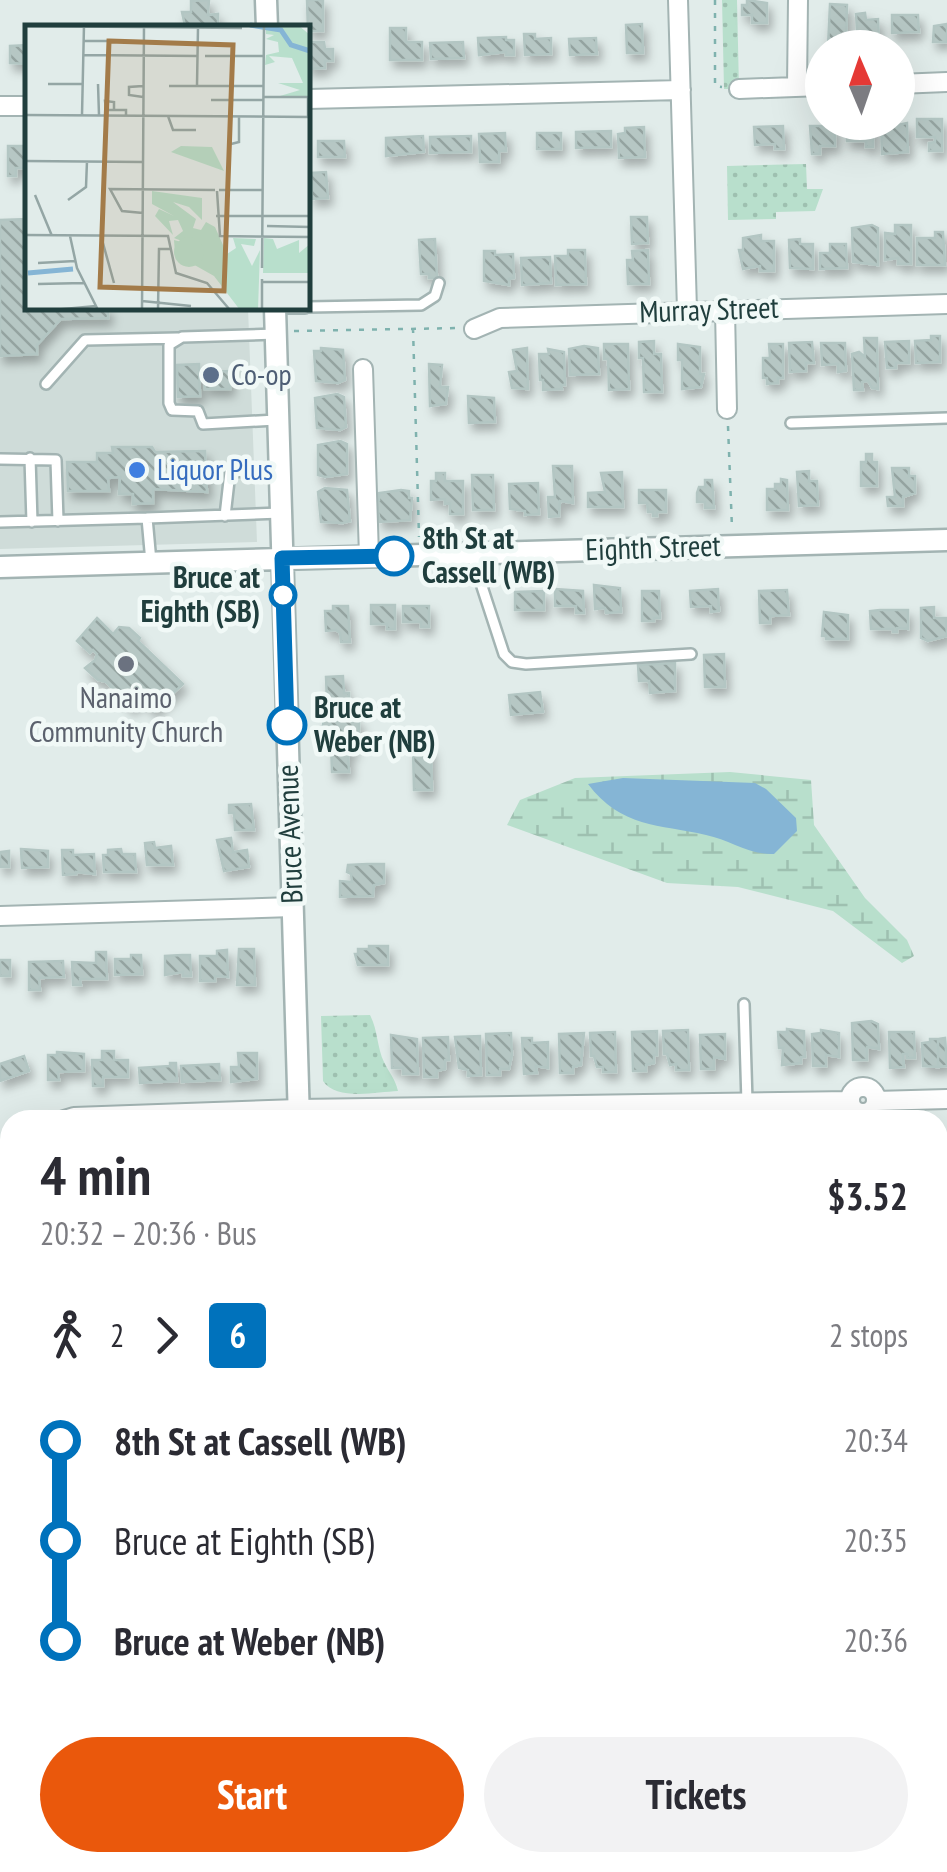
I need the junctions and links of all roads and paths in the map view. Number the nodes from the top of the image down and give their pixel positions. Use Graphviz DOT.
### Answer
graph roads {
  1 [pos="266,0"];
  2 [pos="678,0"];
  3 [pos="715,0"];
  4 [pos="798,0"];
  5 [pos="267,25"];
  6 [pos="947,82"];
  7 [pos="915,83"];
  8 [pos="797,87"];
  9 [pos="805,87"];
  10 [pos="739,89"];
  11 [pos="681,90"];
  12 [pos="310,99"];
  13 [pos="439,283"];
  14 [pos="947,304"];
  15 [pos="310,308"];
  16 [pos="276,310"];
  17 [pos="687,310"];
  18 [pos="725,310"];
  19 [pos="414,328"];
  20 [pos="474,329"];
  21 [pos="281,331"];
  22 [pos="182,338"];
  23 [pos="363,368"];
  24 [pos="46,384"];
  25 [pos="727,409"];
  26 [pos="947,418"];
  27 [pos="278,420"];
  28 [pos="791,423"];
  29 [pos="30,458"];
  30 [pos="0,459"];
  31 [pos="280,469"];
  32 [pos="281,513"];
  33 [pos="225,516"];
  34 [pos="148,518"];
  35 [pos="58,521"];
  36 [pos="0,522"];
  37 [pos="32,522"];
  38 [pos="947,540"];
  39 [pos="732,546"];
  40 [pos="471,553"];
  41 [pos="420,555"];
  42 [pos="368,556"];
  43 [pos="282,558"];
  44 [pos="151,562"];
  45 [pos="0,567"];
  46 [pos="691,654"];
  47 [pos="292,908"];
  48 [pos="0,916"];
  49 [pos="744,1004"];
  50 [pos="947,1099"];
  51 [pos="747,1102"];
  52 [pos="863,1109"];
  53 [pos="299,1110"];
  54 [pos="448,1110"];
  1 -- 5 [label="street"];
  2 -- 11 [label="street"];
  3 -- 10 [label="path"];
  4 -- 8 [label="street"];
  6 -- 7 [label="street"];
  8 -- 9 [label="street"];
  8 -- 10 [label="street"];
  11 -- 12 [label="street"];
  11 -- 17 [label="street"];
  13 -- 15 [label="lane"];
  14 -- 18 [label="street, Murray Street"];
  16 -- 21 [label="street, Bruce Avenue"];
  17 -- 18 [label="street, Murray Street"];
  17 -- 20 [label="street, Murray Street"];
  18 -- 25 [label="street"];
  19 -- 20 [label="path"];
  19 -- 21 [label="path"];
  19 -- 41 [label="path"];
  21 -- 22 [label="lane"];
  21 -- 27 [label="street, Bruce Avenue"];
  22 -- 24 [label="lane"];
  22 -- 27 [label="lane"];
  23 -- 42 [label="street"];
  25 -- 39 [label="path"];
  26 -- 28 [label="lane"];
  27 -- 31 [label="street, Bruce Avenue"];
  29 -- 30 [label="lane"];
  29 -- 35 [label="lane"];
  29 -- 37 [label="lane"];
  31 -- 32 [label="street, Bruce Avenue"];
  31 -- 33 [label="lane"];
  32 -- 33 [label="lane"];
  32 -- 43 [label="street, Bruce Avenue"];
  33 -- 34 [label="lane"];
  34 -- 35 [label="lane"];
  34 -- 44 [label="lane"];
  35 -- 37 [label="lane"];
  36 -- 37 [label="lane"];
  38 -- 39 [label="street, Eighth Street"];
  39 -- 40 [label="street, Eighth Street"];
  40 -- 41 [label="street, Eighth Street"];
  40 -- 46 [label="lane"];
  41 -- 42 [label="street, Eighth Street"];
  42 -- 43 [label="street, Eighth Street"];
  43 -- 44 [label="street, Eighth Street"];
  43 -- 47 [label="street, Bruce Avenue"];
  44 -- 45 [label="street, Eighth Street"];
  47 -- 48 [label="street"];
  47 -- 53 [label="street, Bruce Avenue"];
  49 -- 51 [label="lane"];
  50 -- 52 [label="street"];
  51 -- 52 [label="street"];
  51 -- 54 [label="street"];
}
